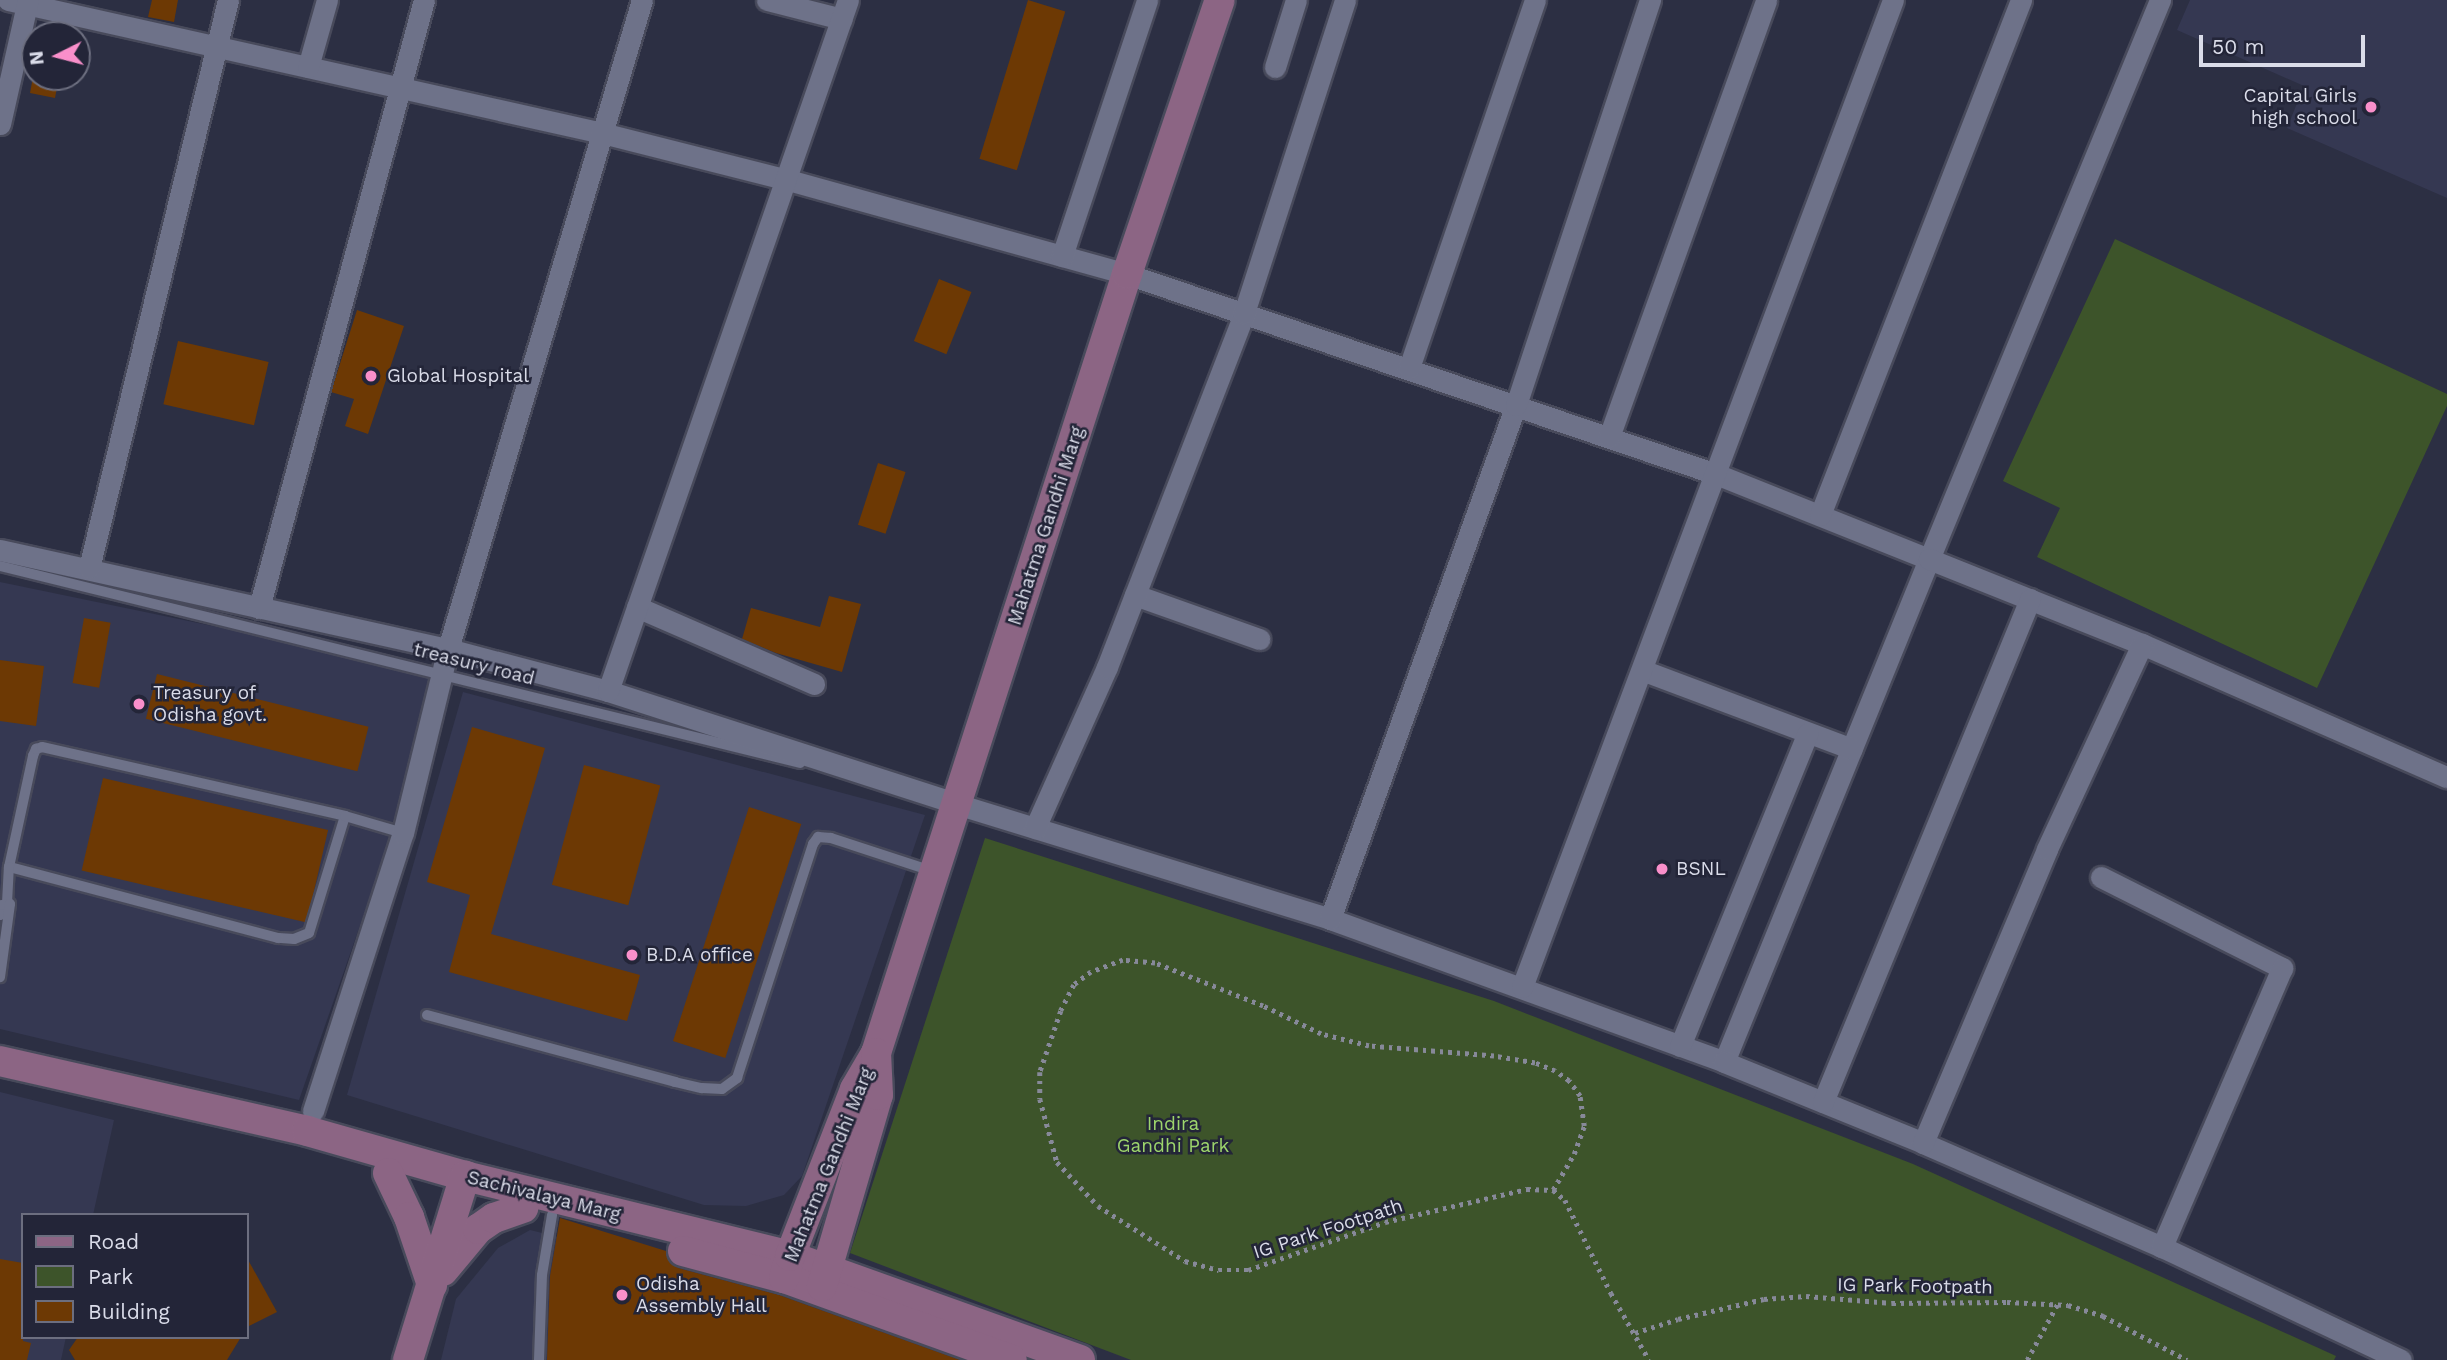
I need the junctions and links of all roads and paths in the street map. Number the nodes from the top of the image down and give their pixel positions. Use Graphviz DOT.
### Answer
graph roads {
  1 [pos="228,0"];
  2 [pos="327,0"];
  3 [pos="424,0"];
  4 [pos="642,0"];
  5 [pos="766,0"];
  6 [pos="1147,0"];
  7 [pos="1220,0"];
  8 [pos="1296,0"];
  9 [pos="1345,0"];
  10 [pos="1535,0"];
  11 [pos="1650,0"];
  12 [pos="1766,0"];
  13 [pos="1892,0"];
  14 [pos="2021,0"];
  15 [pos="2160,0"];
  16 [pos="21,1"];
  17 [pos="845,10"];
  18 [pos="216,47"];
  19 [pos="308,67"];
  20 [pos="1275,67"];
  21 [pos="398,86"];
  22 [pos="0,124"];
  23 [pos="602,134"];
  24 [pos="788,180"];
  25 [pos="1062,256"];
  26 [pos="1127,274"];
  27 [pos="1244,313"];
  28 [pos="1409,368"];
  29 [pos="1516,405"];
  30 [pos="1609,438"];
  31 [pos="1716,474"];
  32 [pos="1820,515"];
  33 [pos="0,550"];
  34 [pos="1929,559"];
  35 [pos="0,566"];
  36 [pos="89,568"];
  37 [pos="1135,595"];
  38 [pos="2031,599"];
  39 [pos="637,607"];
  40 [pos="259,608"];
  41 [pos="1259,639"];
  42 [pos="2141,644"];
  43 [pos="448,649"];
  44 [pos="1642,670"];
  45 [pos="442,674"];
  46 [pos="814,684"];
  47 [pos="608,691"];
  48 [pos="1808,733"];
  49 [pos="1852,749"];
  50 [pos="2447,776"];
  51 [pos="948,801"];
  52 [pos="345,816"];
  53 [pos="1035,828"];
  54 [pos="403,833"];
  55 [pos="9,867"];
  56 [pos="935,872"];
  57 [pos="2101,877"];
  58 [pos="6,903"];
  59 [pos="0,915"];
  60 [pos="1330,919"];
  61 [pos="0,977"];
  62 [pos="1522,987"];
  63 [pos="427,1015"];
  64 [pos="1680,1046"];
  65 [pos="876,1053"];
  66 [pos="0,1061"];
  67 [pos="1724,1062"];
  68 [pos="0,1080"];
  69 [pos="1823,1102"];
  70 [pos="313,1111"];
  71 [pos="1923,1143"];
  72 [pos="388,1173"];
  73 [pos="463,1185"];
  74 [pos="1553,1190"];
  75 [pos="523,1208"];
  76 [pos="552,1215"];
  77 [pos="2162,1247"];
  78 [pos="787,1267"];
  79 [pos="824,1280"];
  80 [pos="432,1285"];
  81 [pos="2057,1305"];
  82 [pos="1635,1333"];
  83 [pos="2362,1352"];
  84 [pos="408,1360"];
  85 [pos="539,1360"];
  86 [pos="1012,1360"];
  87 [pos="1080,1360"];
  88 [pos="1649,1360"];
  89 [pos="2027,1360"];
  90 [pos="2187,1360"];
  91 [pos="2402,1360"];
  1 -- 18 [label="street"];
  2 -- 19 [label="street"];
  3 -- 21 [label="street"];
  4 -- 23 [label="street"];
  5 -- 17 [label="street"];
  6 -- 25 [label="street"];
  7 -- 26 [label="street, Mahatma Gandhi Marg"];
  8 -- 20 [label="street"];
  9 -- 27 [label="street"];
  10 -- 28 [label="street"];
  11 -- 29 [label="street"];
  12 -- 30 [label="street"];
  13 -- 31 [label="street"];
  14 -- 32 [label="street"];
  15 -- 34 [label="street"];
  16 -- 18 [label="street"];
  16 -- 22 [label="street"];
  17 -- 24 [label="street"];
  18 -- 19 [label="street"];
  18 -- 36 [label="street"];
  19 -- 21 [label="street"];
  21 -- 23 [label="street"];
  21 -- 40 [label="street"];
  23 -- 24 [label="street"];
  23 -- 43 [label="street"];
  24 -- 25 [label="street"];
  24 -- 39 [label="street"];
  25 -- 26 [label="street"];
  26 -- 27 [label="street"];
  26 -- 51 [label="street, Mahatma Gandhi Marg"];
  27 -- 28 [label="street"];
  27 -- 37 [label="street"];
  28 -- 29 [label="street"];
  29 -- 30 [label="street"];
  29 -- 60 [label="street"];
  30 -- 31 [label="street"];
  31 -- 32 [label="street"];
  31 -- 44 [label="street"];
  32 -- 34 [label="street"];
  33 -- 36 [label="street"];
  34 -- 38 [label="street"];
  34 -- 49 [label="street"];
  35 -- 45 [label="lane, treasury road"];
  36 -- 40 [label="street"];
  37 -- 41 [label="street"];
  37 -- 53 [label="street"];
  38 -- 42 [label="street"];
  38 -- 69 [label="street"];
  39 -- 46 [label="street"];
  39 -- 47 [label="street"];
  40 -- 43 [label="street"];
  42 -- 50 [label="street"];
  42 -- 71 [label="street"];
  43 -- 45 [label="street"];
  43 -- 47 [label="street"];
  44 -- 48 [label="street"];
  44 -- 62 [label="street"];
  45 -- 51 [label="lane, treasury road"];
  45 -- 54 [label="street"];
  47 -- 51 [label="street"];
  48 -- 49 [label="street"];
  48 -- 64 [label="street"];
  49 -- 67 [label="street"];
  51 -- 53 [label="street"];
  51 -- 56 [label="street, Mahatma Gandhi Marg"];
  52 -- 54 [label="lane"];
  52 -- 55 [label="lane"];
  52 -- 55 [label="lane"];
  53 -- 60 [label="street"];
  54 -- 70 [label="street"];
  55 -- 58 [label="lane"];
  56 -- 63 [label="lane"];
  56 -- 65 [label="street, Mahatma Gandhi Marg"];
  57 -- 77 [label="street"];
  58 -- 59 [label="lane"];
  58 -- 61 [label="lane"];
  60 -- 62 [label="street"];
  62 -- 64 [label="street"];
  64 -- 67 [label="street"];
  65 -- 78 [label="street, Mahatma Gandhi Marg"];
  65 -- 79 [label="street, Mahatma Gandhi Marg"];
  66 -- 73 [label="street, Sachivalaya Marg"];
  67 -- 69 [label="street"];
  68 -- 72 [label="street, Sachivalaya Marg"];
  69 -- 71 [label="street"];
  71 -- 77 [label="street"];
  72 -- 73 [label="street, Sachivalaya Marg"];
  72 -- 80 [label="street"];
  73 -- 75 [label="street, Sachivalaya Marg"];
  73 -- 78 [label="street, Sachivalaya Marg"];
  73 -- 80 [label="street"];
  74 -- 74 [label="path, IG Park Footpath"];
  74 -- 82 [label="path"];
  75 -- 76 [label="street, Sachivalaya Marg"];
  75 -- 80 [label="street"];
  76 -- 78 [label="street, Sachivalaya Marg"];
  76 -- 85 [label="lane"];
  77 -- 83 [label="street"];
  78 -- 79 [label="street, Sachivalaya Marg"];
  79 -- 86 [label="street, Sachivalaya Marg"];
  79 -- 87 [label="street, Sachivalaya Marg"];
  80 -- 84 [label="street"];
  81 -- 82 [label="path, IG Park Footpath"];
  81 -- 89 [label="path"];
  81 -- 90 [label="path, IG Park Footpath"];
  82 -- 88 [label="path"];
  83 -- 91 [label="street"];
}
